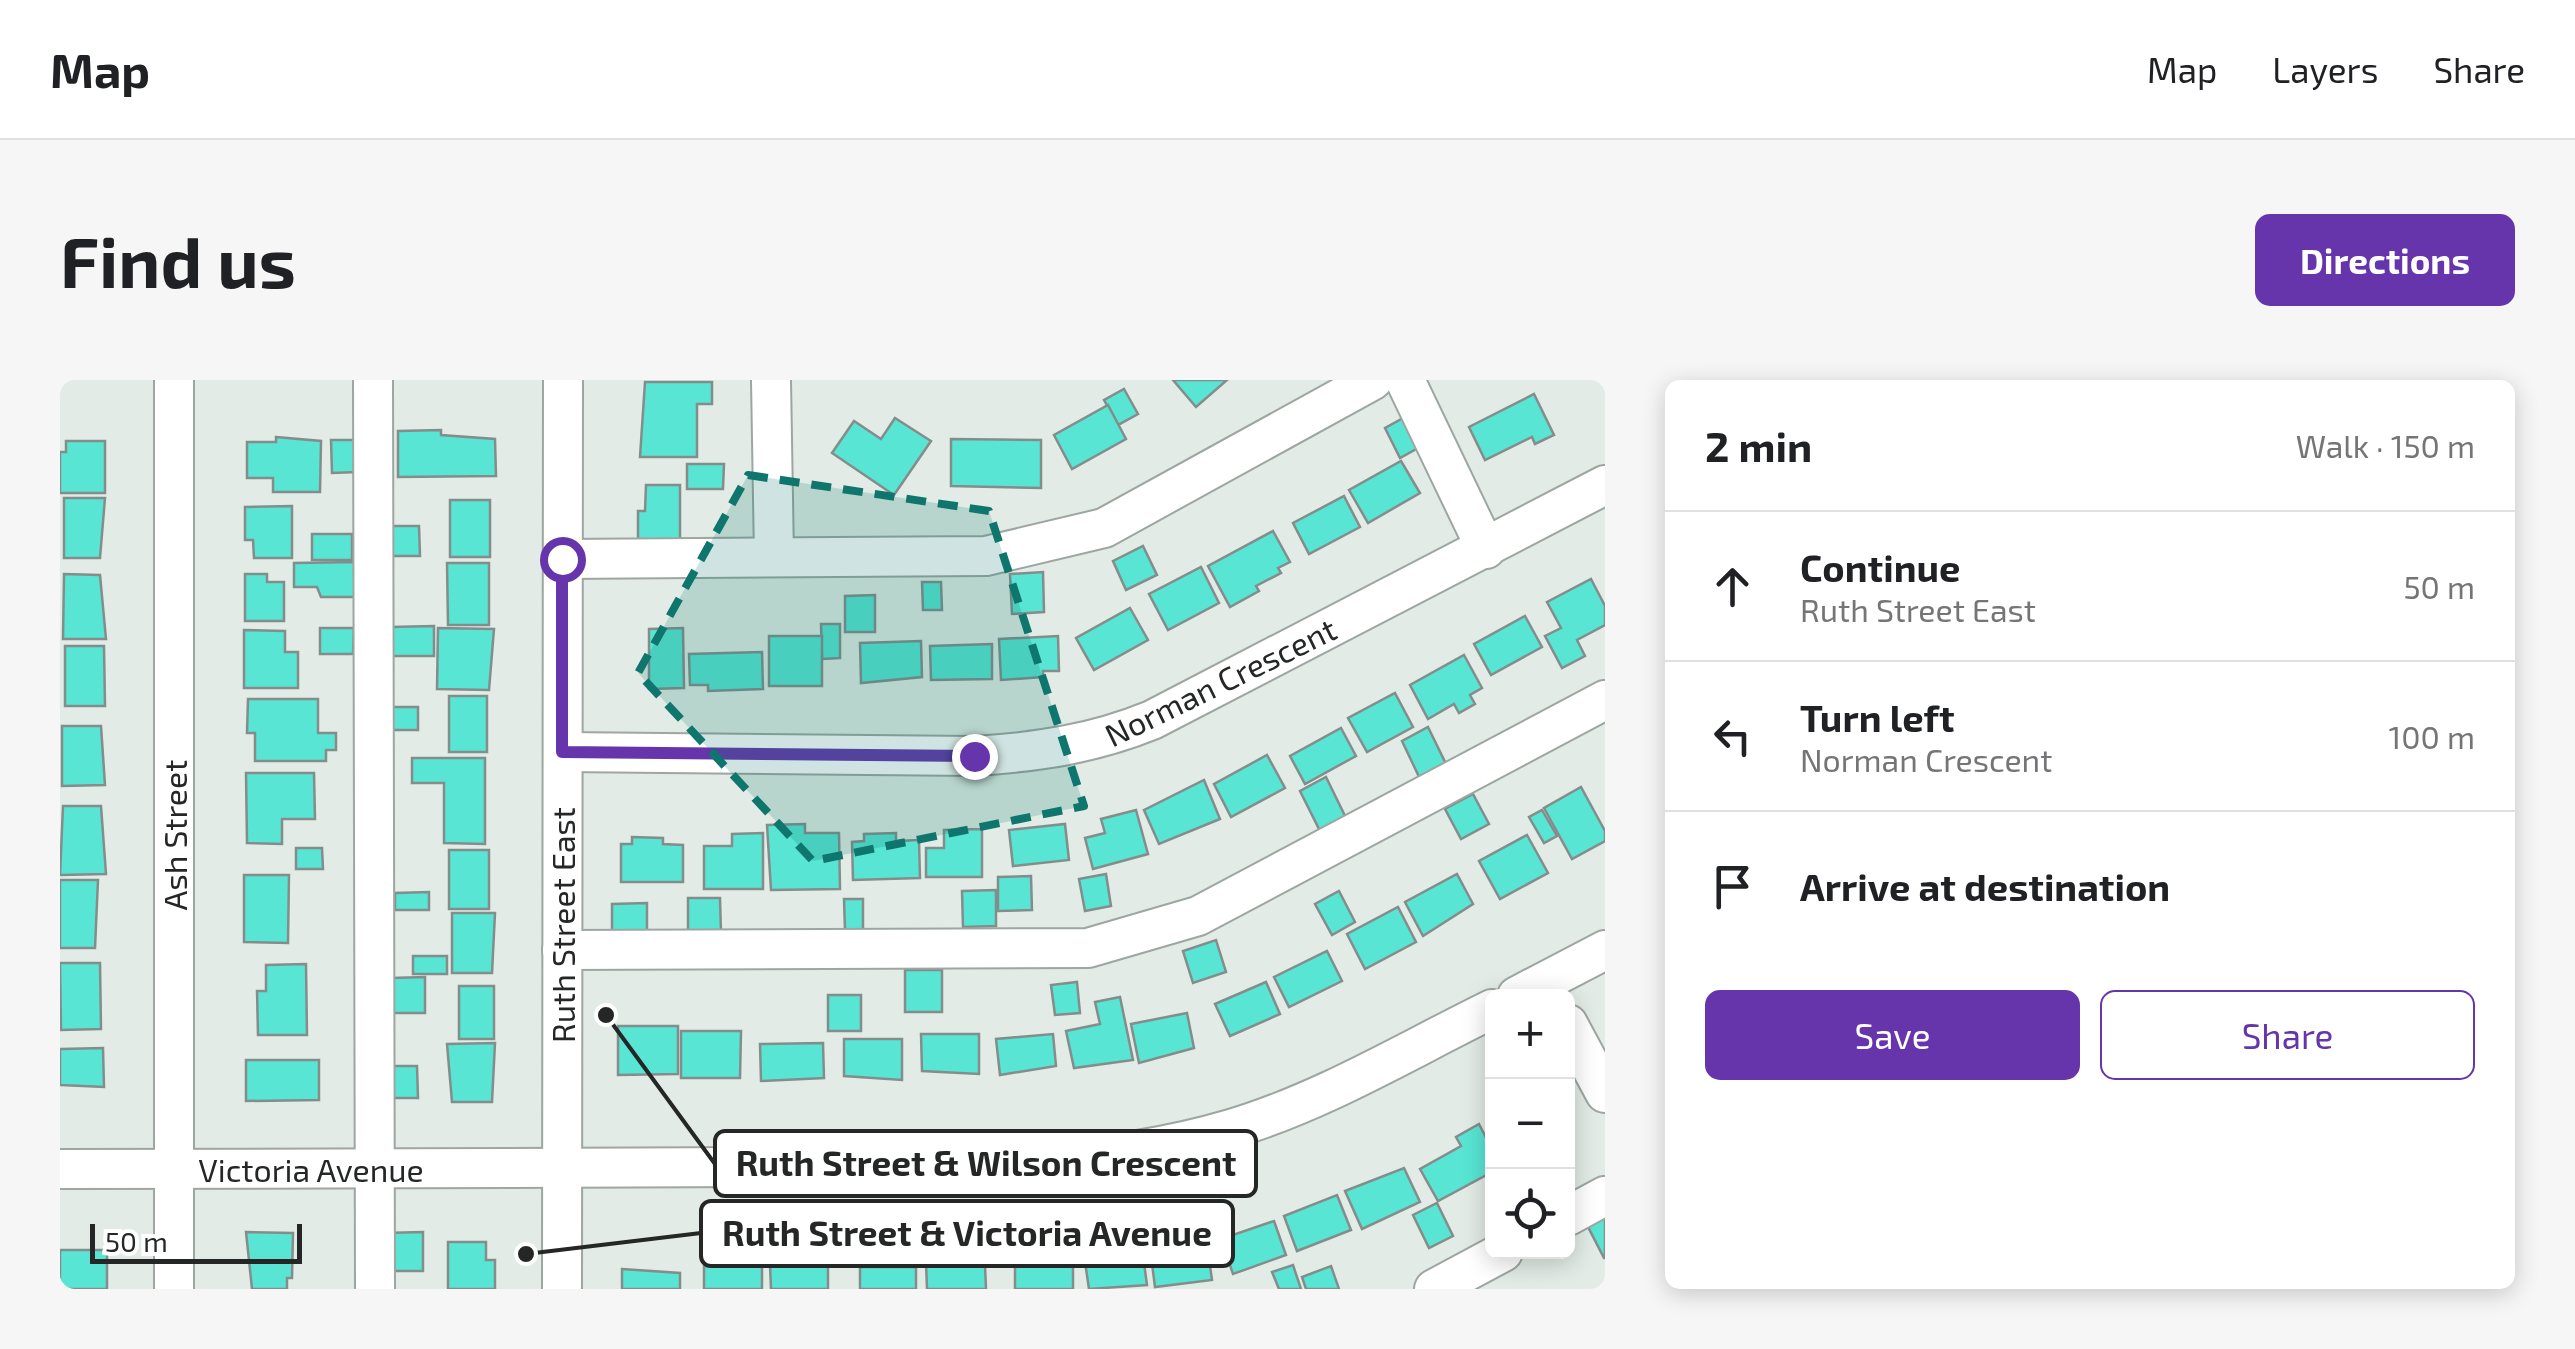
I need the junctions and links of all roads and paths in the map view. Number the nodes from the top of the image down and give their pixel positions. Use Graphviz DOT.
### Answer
graph roads {
  1 [pos="174,380"];
  2 [pos="373,380"];
  3 [pos="562,380"];
  4 [pos="771,380"];
  5 [pos="1374,380"];
  6 [pos="1404,380"];
  7 [pos="1605,485"];
  8 [pos="1486,549"];
  9 [pos="774,557"];
  10 [pos="562,559"];
  11 [pos="1605,700"];
  12 [pos="562,752"];
  13 [pos="562,950"];
  14 [pos="1605,950"];
  15 [pos="1543,989"];
  16 [pos="1485,1012"];
  17 [pos="1575,1037"];
  18 [pos="1605,1093"];
  19 [pos="60,1168"];
  20 [pos="174,1168"];
  21 [pos="375,1169"];
  22 [pos="562,1169"];
  23 [pos="1605,1196"];
  24 [pos="1575,1212"];
  25 [pos="1490,1259"];
  26 [pos="174,1289"];
  27 [pos="374,1289"];
  28 [pos="562,1289"];
  29 [pos="1434,1289"];
  1 -- 20 [label="street, Ash Street"];
  2 -- 21 [label="street"];
  3 -- 10 [label="street, Ruth Street East"];
  4 -- 9 [label="street"];
  5 -- 9 [label="street"];
  6 -- 8 [label="street"];
  7 -- 8 [label="street, Norman Crescent"];
  8 -- 12 [label="street, Norman Crescent"];
  9 -- 10 [label="street"];
  10 -- 12 [label="street, Ruth Street East"];
  11 -- 13 [label="street"];
  12 -- 13 [label="street, Ruth Street East"];
  13 -- 22 [label="street, Ruth Street East"];
  14 -- 15 [label="street"];
  16 -- 22 [label="street, Victoria Avenue"];
  17 -- 18 [label="street"];
  19 -- 20 [label="street, Victoria Avenue"];
  20 -- 21 [label="street, Victoria Avenue"];
  20 -- 26 [label="street, Ash Street"];
  21 -- 22 [label="street, Victoria Avenue"];
  21 -- 27 [label="street"];
  22 -- 28 [label="street, Ruth Street East"];
  23 -- 24 [label="street"];
  25 -- 29 [label="street"];
}
